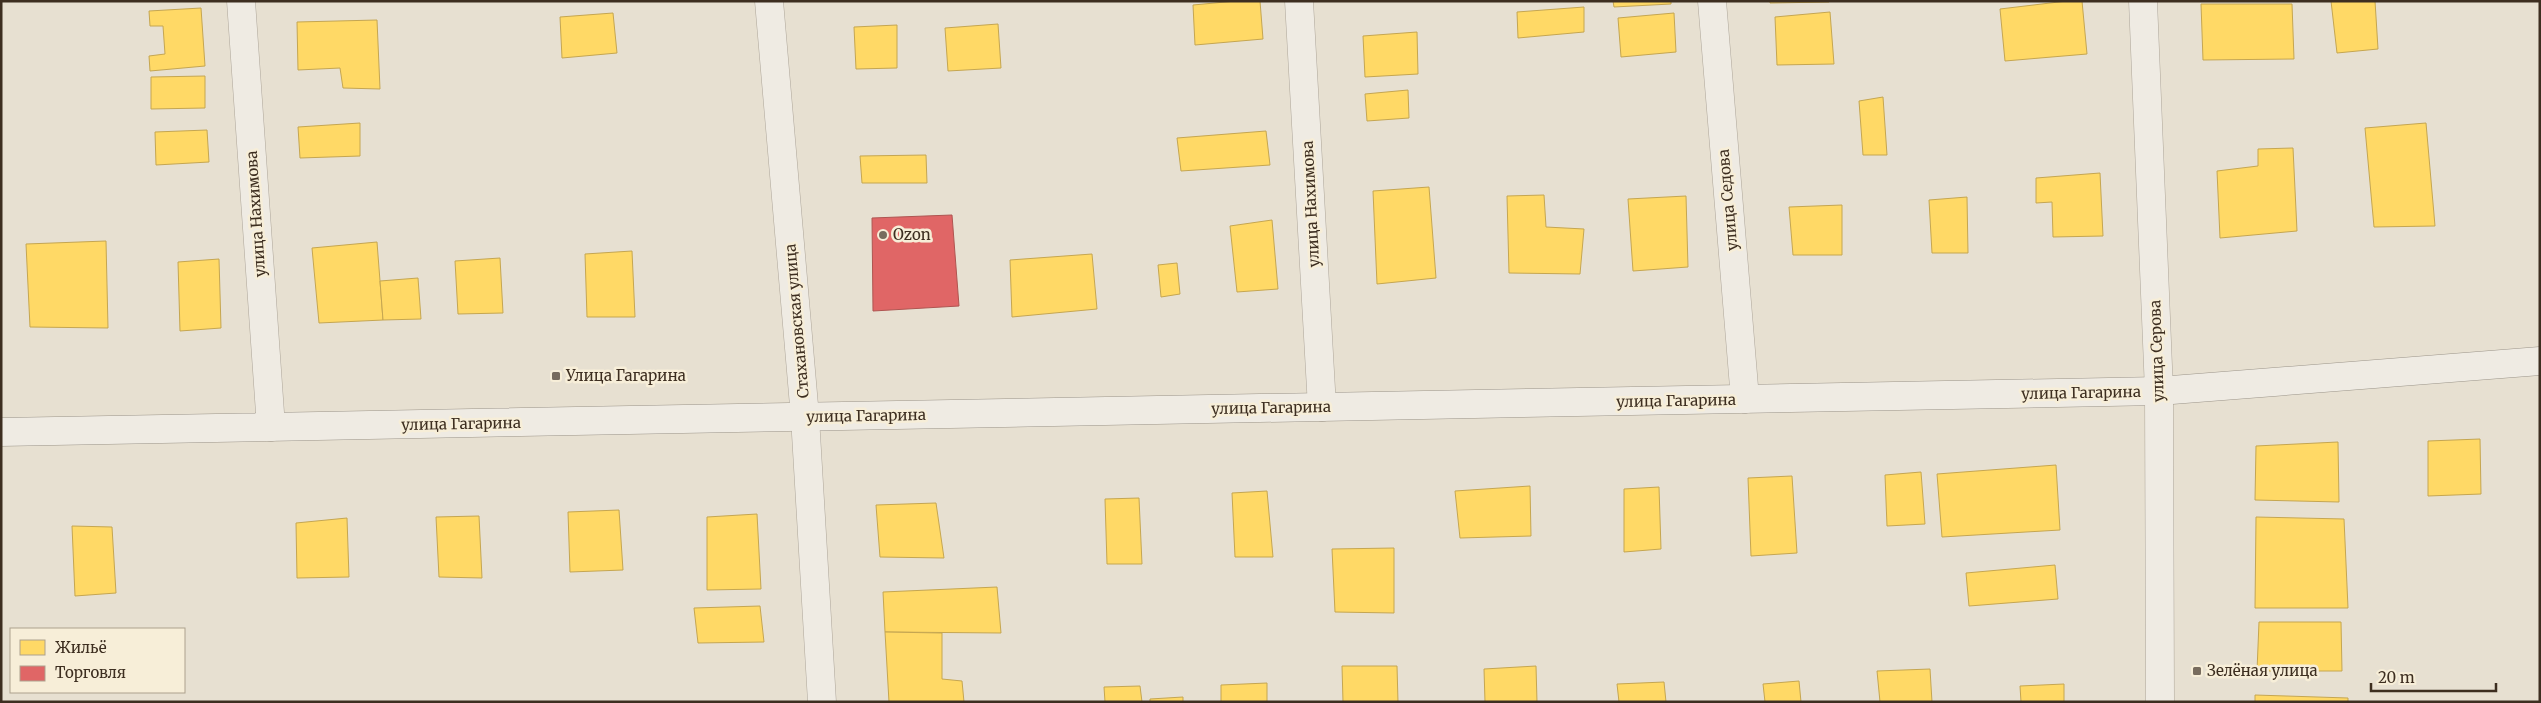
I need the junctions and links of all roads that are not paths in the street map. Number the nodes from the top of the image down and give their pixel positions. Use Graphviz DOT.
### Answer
graph roads {
  1 [pos="241,1"];
  2 [pos="769,1"];
  3 [pos="1299,1"];
  4 [pos="1712,1"];
  5 [pos="2143,1"];
  6 [pos="2540,362"];
  7 [pos="2160,391"];
  8 [pos="1745,399"];
  9 [pos="1322,407"];
  10 [pos="805,417"];
  11 [pos="271,427"];
  12 [pos="1,432"];
  13 [pos="822,702"];
  14 [pos="2160,702"];
  1 -- 11 [label="street, улица Нахимова"];
  2 -- 10 [label="street, Стахановская улица"];
  3 -- 9 [label="street, улица Нахимова"];
  4 -- 8 [label="street, улица Седова"];
  5 -- 7 [label="street, улица Серова"];
  6 -- 7 [label="street, улица Гагарина"];
  7 -- 8 [label="street, улица Гагарина"];
  7 -- 14 [label="street, улица Серова"];
  8 -- 9 [label="street, улица Гагарина"];
  9 -- 10 [label="street, улица Гагарина"];
  10 -- 11 [label="street, улица Гагарина"];
  10 -- 13 [label="street, Стахановская улица"];
  11 -- 12 [label="street, улица Гагарина"];
}
